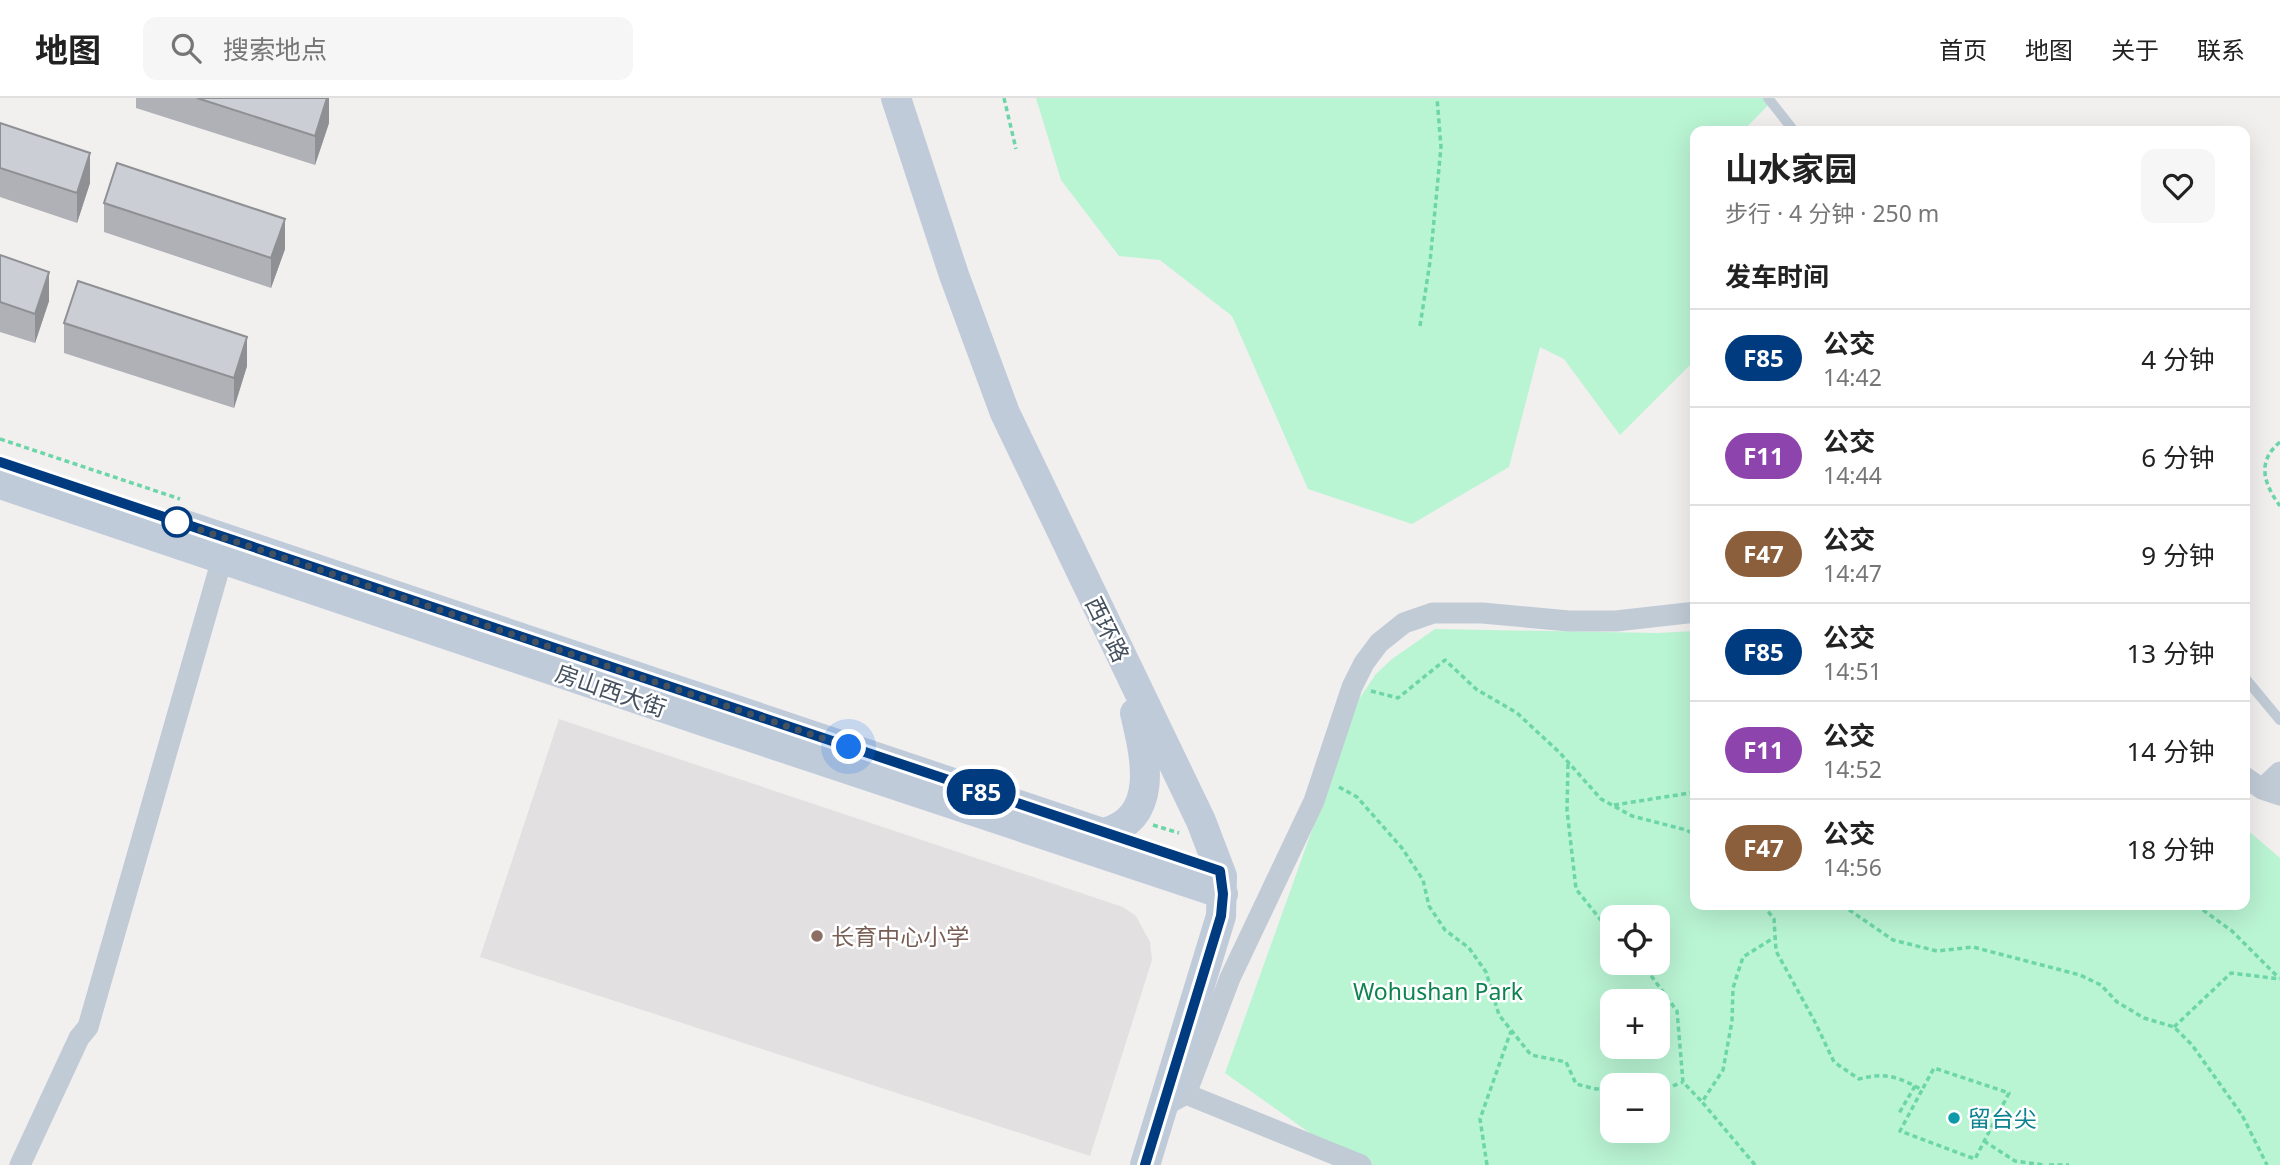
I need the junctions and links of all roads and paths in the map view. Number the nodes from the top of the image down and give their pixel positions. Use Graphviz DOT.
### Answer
graph roads {
  1 [pos="883,98"];
  2 [pos="895,98"];
  3 [pos="1004,98"];
  4 [pos="1437,98"];
  5 [pos="1768,98"];
  6 [pos="1790,126"];
  7 [pos="1016,149"];
  8 [pos="1420,326"];
  9 [pos="2280,442"];
  10 [pos="0,462"];
  11 [pos="0,484"];
  12 [pos="2280,506"];
  13 [pos="222,559"];
  14 [pos="1690,613"];
  15 [pos="2250,684"];
  16 [pos="1352,687"];
  17 [pos="1135,713"];
  18 [pos="2280,720"];
  19 [pos="1568,762"];
  20 [pos="2280,772"];
  21 [pos="1322,778"];
  22 [pos="2263,787"];
  23 [pos="1690,793"];
  24 [pos="1612,805"];
  25 [pos="1690,832"];
  26 [pos="1104,833"];
  27 [pos="1214,880"];
  28 [pos="1767,910"];
  29 [pos="1849,910"];
  30 [pos="2203,910"];
  31 [pos="1600,919"];
  32 [pos="1775,937"];
  33 [pos="1650,975"];
  34 [pos="2280,979"];
  35 [pos="2174,1027"];
  36 [pos="1511,1031"];
  37 [pos="1683,1082"];
  38 [pos="1915,1086"];
  39 [pos="1670,1087"];
  40 [pos="1600,1088"];
  41 [pos="1922,1090"];
  42 [pos="1174,1101"];
  43 [pos="1702,1102"];
  44 [pos="1898,1115"];
  45 [pos="1984,1141"];
  46 [pos="20,1165"];
  47 [pos="1132,1165"];
  48 [pos="1145,1165"];
  49 [pos="1361,1165"];
  50 [pos="1487,1165"];
  51 [pos="1755,1165"];
  52 [pos="2046,1165"];
  53 [pos="2069,1165"];
  54 [pos="2267,1165"];
  1 -- 17 [label="main road, 西环路"];
  2 -- 27 [label="main road, 西环路"];
  3 -- 7 [label="path"];
  4 -- 8 [label="path"];
  5 -- 6 [label="lane"];
  9 -- 12 [label="path"];
  10 -- 26 [label="main road, 房山西大街"];
  11 -- 13 [label="main road, 房山西大街"];
  13 -- 27 [label="main road, 房山西大街"];
  13 -- 46 [label="street"];
  14 -- 16 [label="street"];
  15 -- 18 [label="lane"];
  16 -- 19 [label="path"];
  16 -- 21 [label="street"];
  17 -- 26 [label="main road"];
  17 -- 27 [label="main road, 西环路"];
  19 -- 24 [label="path"];
  19 -- 31 [label="path"];
  20 -- 22 [label="street"];
  21 -- 36 [label="path"];
  21 -- 42 [label="street"];
  23 -- 24 [label="path"];
  24 -- 25 [label="path"];
  26 -- 27 [label="main road, 房山西大街"];
  27 -- 42 [label="main road, 西环路"];
  27 -- 47 [label="main road, 西环路"];
  28 -- 32 [label="path"];
  29 -- 35 [label="path"];
  30 -- 34 [label="path"];
  32 -- 38 [label="path"];
  32 -- 43 [label="path"];
  33 -- 37 [label="path"];
  34 -- 35 [label="path"];
  35 -- 54 [label="path"];
  36 -- 40 [label="path"];
  36 -- 50 [label="path"];
  37 -- 39 [label="path"];
  37 -- 43 [label="path"];
  38 -- 41 [label="path"];
  38 -- 44 [label="path"];
  41 -- 45 [label="path"];
  41 -- 45 [label="path"];
  42 -- 48 [label="main road, 西环路"];
  42 -- 49 [label="street"];
  43 -- 51 [label="path"];
  45 -- 52 [label="path"];
  52 -- 53 [label="path"];
}
